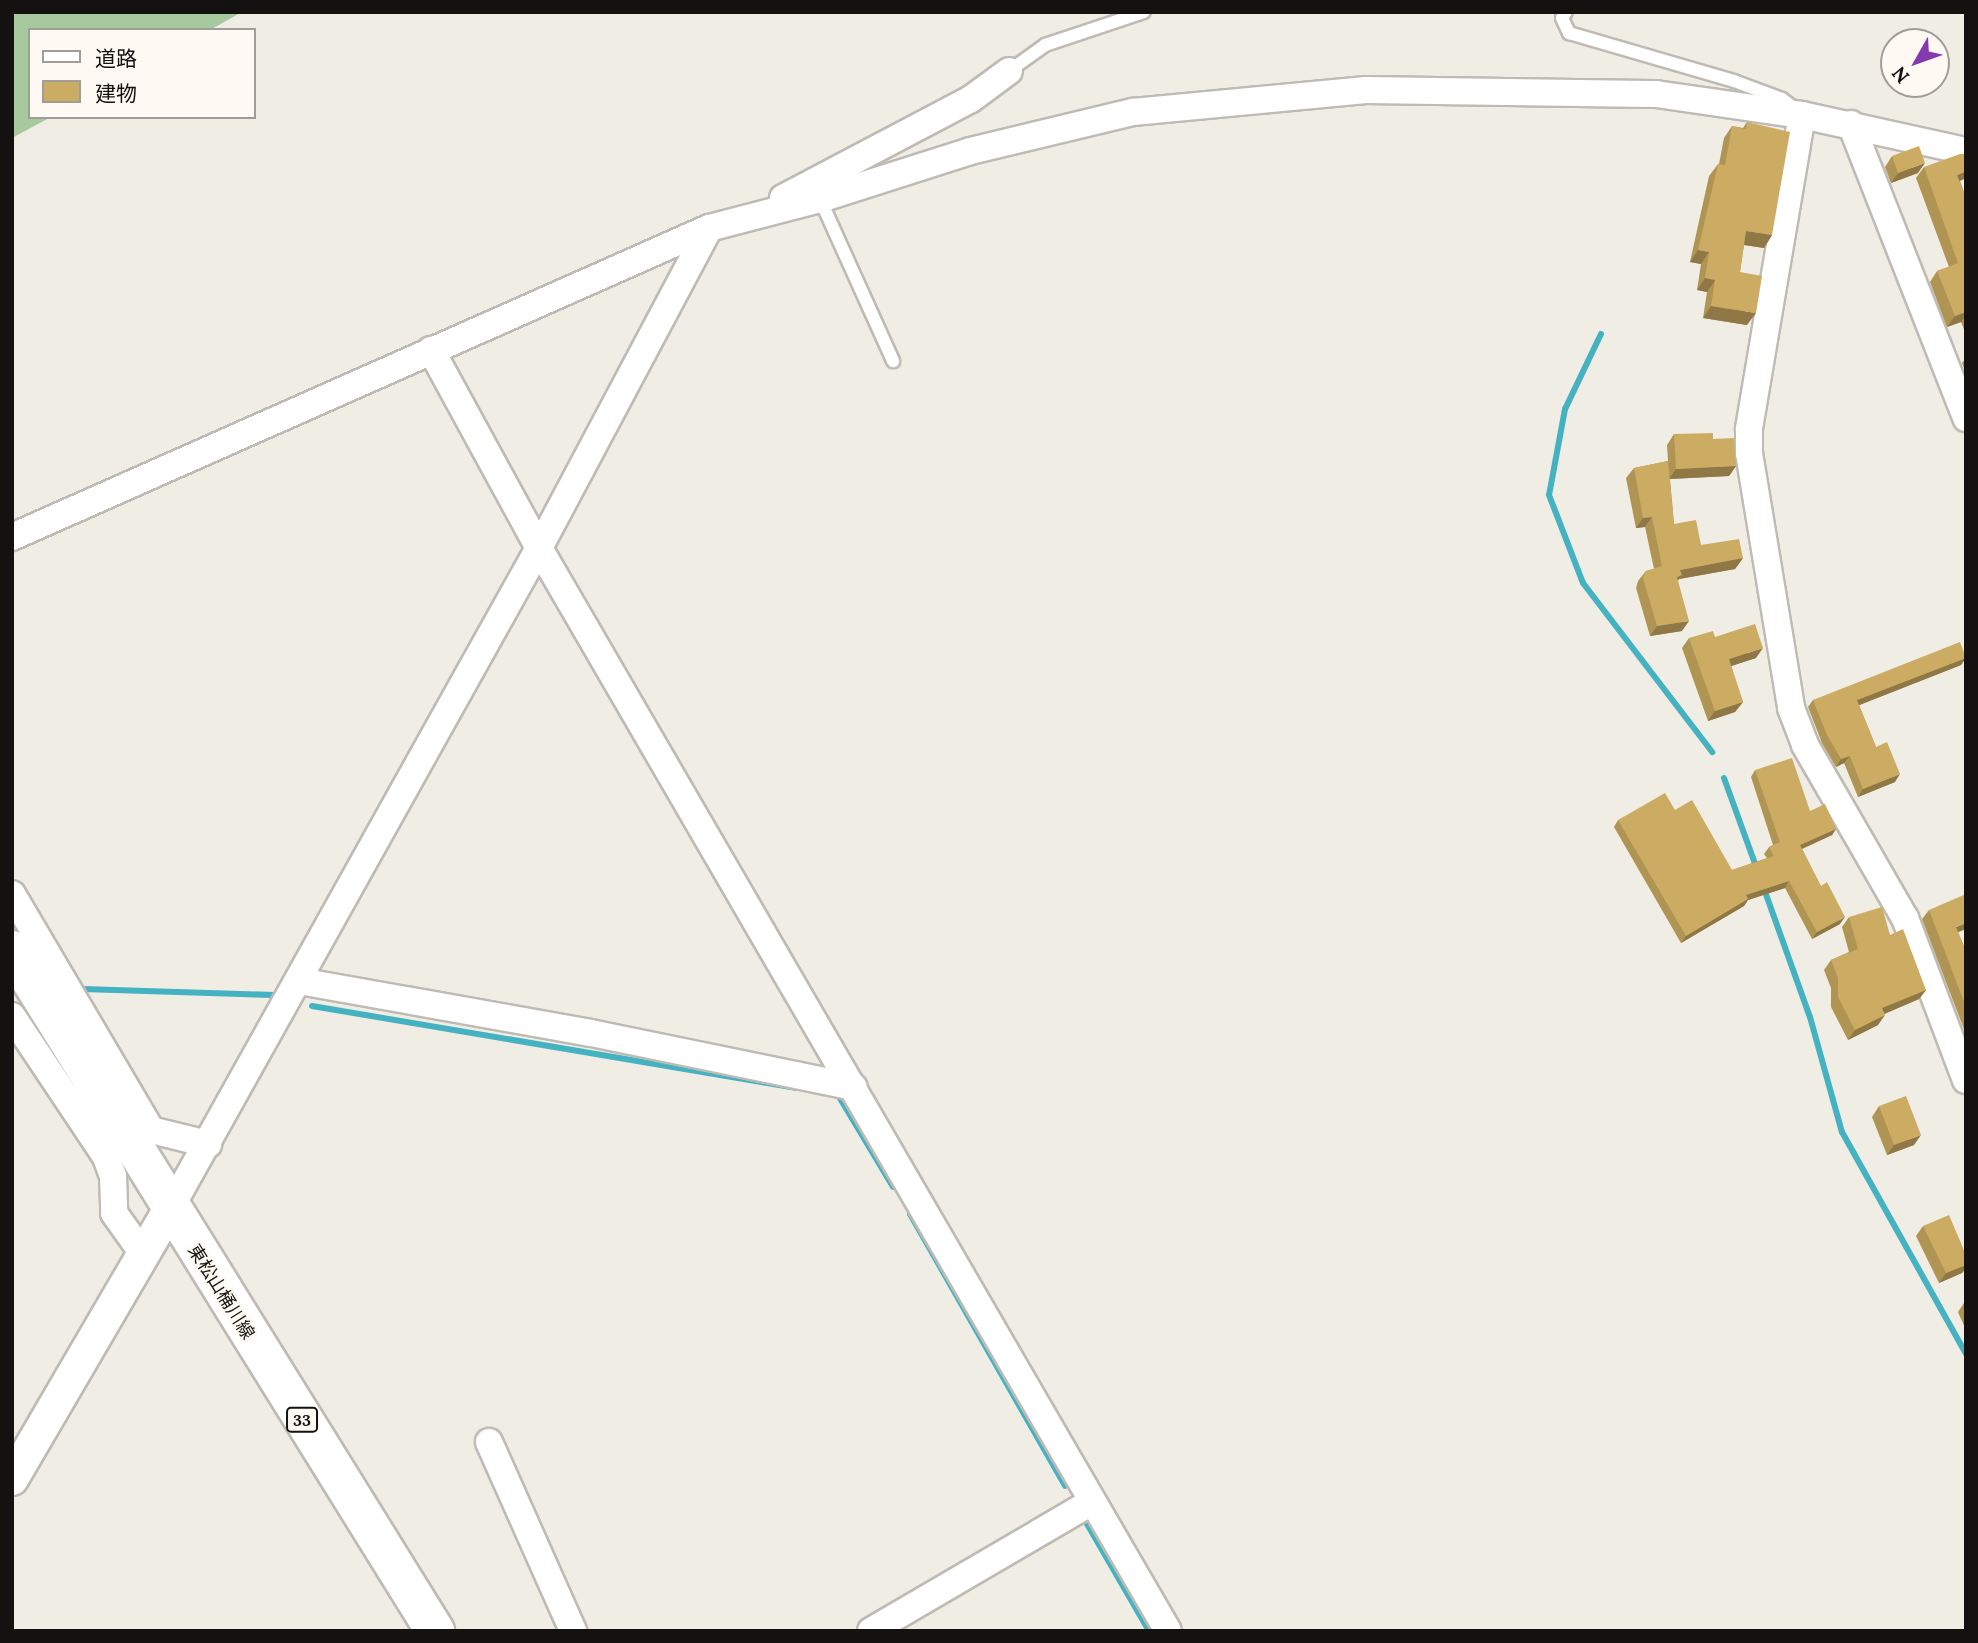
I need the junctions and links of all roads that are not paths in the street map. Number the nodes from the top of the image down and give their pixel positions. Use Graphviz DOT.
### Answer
graph roads {
  1 [pos="1144,12"];
  2 [pos="1566,12"];
  3 [pos="1009,71"];
  4 [pos="1802,115"];
  5 [pos="1851,124"];
  6 [pos="1966,151"];
  7 [pos="820,199"];
  8 [pos="748,218"];
  9 [pos="709,228"];
  10 [pos="431,350"];
  11 [pos="892,362"];
  12 [pos="1966,418"];
  13 [pos="12,537"];
  14 [pos="539,548"];
  15 [pos="12,894"];
  16 [pos="12,950"];
  17 [pos="299,981"];
  18 [pos="12,1016"];
  19 [pos="1966,1080"];
  20 [pos="853,1087"];
  21 [pos="208,1144"];
  22 [pos="170,1209"];
  23 [pos="144,1255"];
  24 [pos="489,1441"];
  25 [pos="12,1479"];
  26 [pos="1092,1503"];
  27 [pos="435,1631"];
  28 [pos="573,1631"];
  29 [pos="872,1631"];
  30 [pos="1168,1631"];
  1 -- 3 [label="lane"];
  2 -- 4 [label="lane"];
  3 -- 8 [label="street"];
  4 -- 5 [label="street"];
  4 -- 7 [label="street"];
  4 -- 19 [label="street"];
  5 -- 6 [label="street"];
  5 -- 12 [label="street"];
  7 -- 8 [label="street"];
  7 -- 11 [label="lane"];
  8 -- 9 [label="street"];
  9 -- 10 [label="street"];
  9 -- 14 [label="street"];
  10 -- 13 [label="street"];
  10 -- 14 [label="street"];
  14 -- 17 [label="street"];
  14 -- 20 [label="street"];
  15 -- 21 [label="street"];
  16 -- 22 [label="main road, 東松山桶川線 / 33"];
  17 -- 20 [label="street"];
  17 -- 21 [label="street"];
  18 -- 23 [label="street"];
  20 -- 26 [label="street"];
  21 -- 22 [label="street"];
  22 -- 23 [label="street"];
  22 -- 27 [label="main road, 東松山桶川線 / 33"];
  23 -- 25 [label="street"];
  24 -- 28 [label="street"];
  26 -- 29 [label="street"];
  26 -- 30 [label="street"];
}
